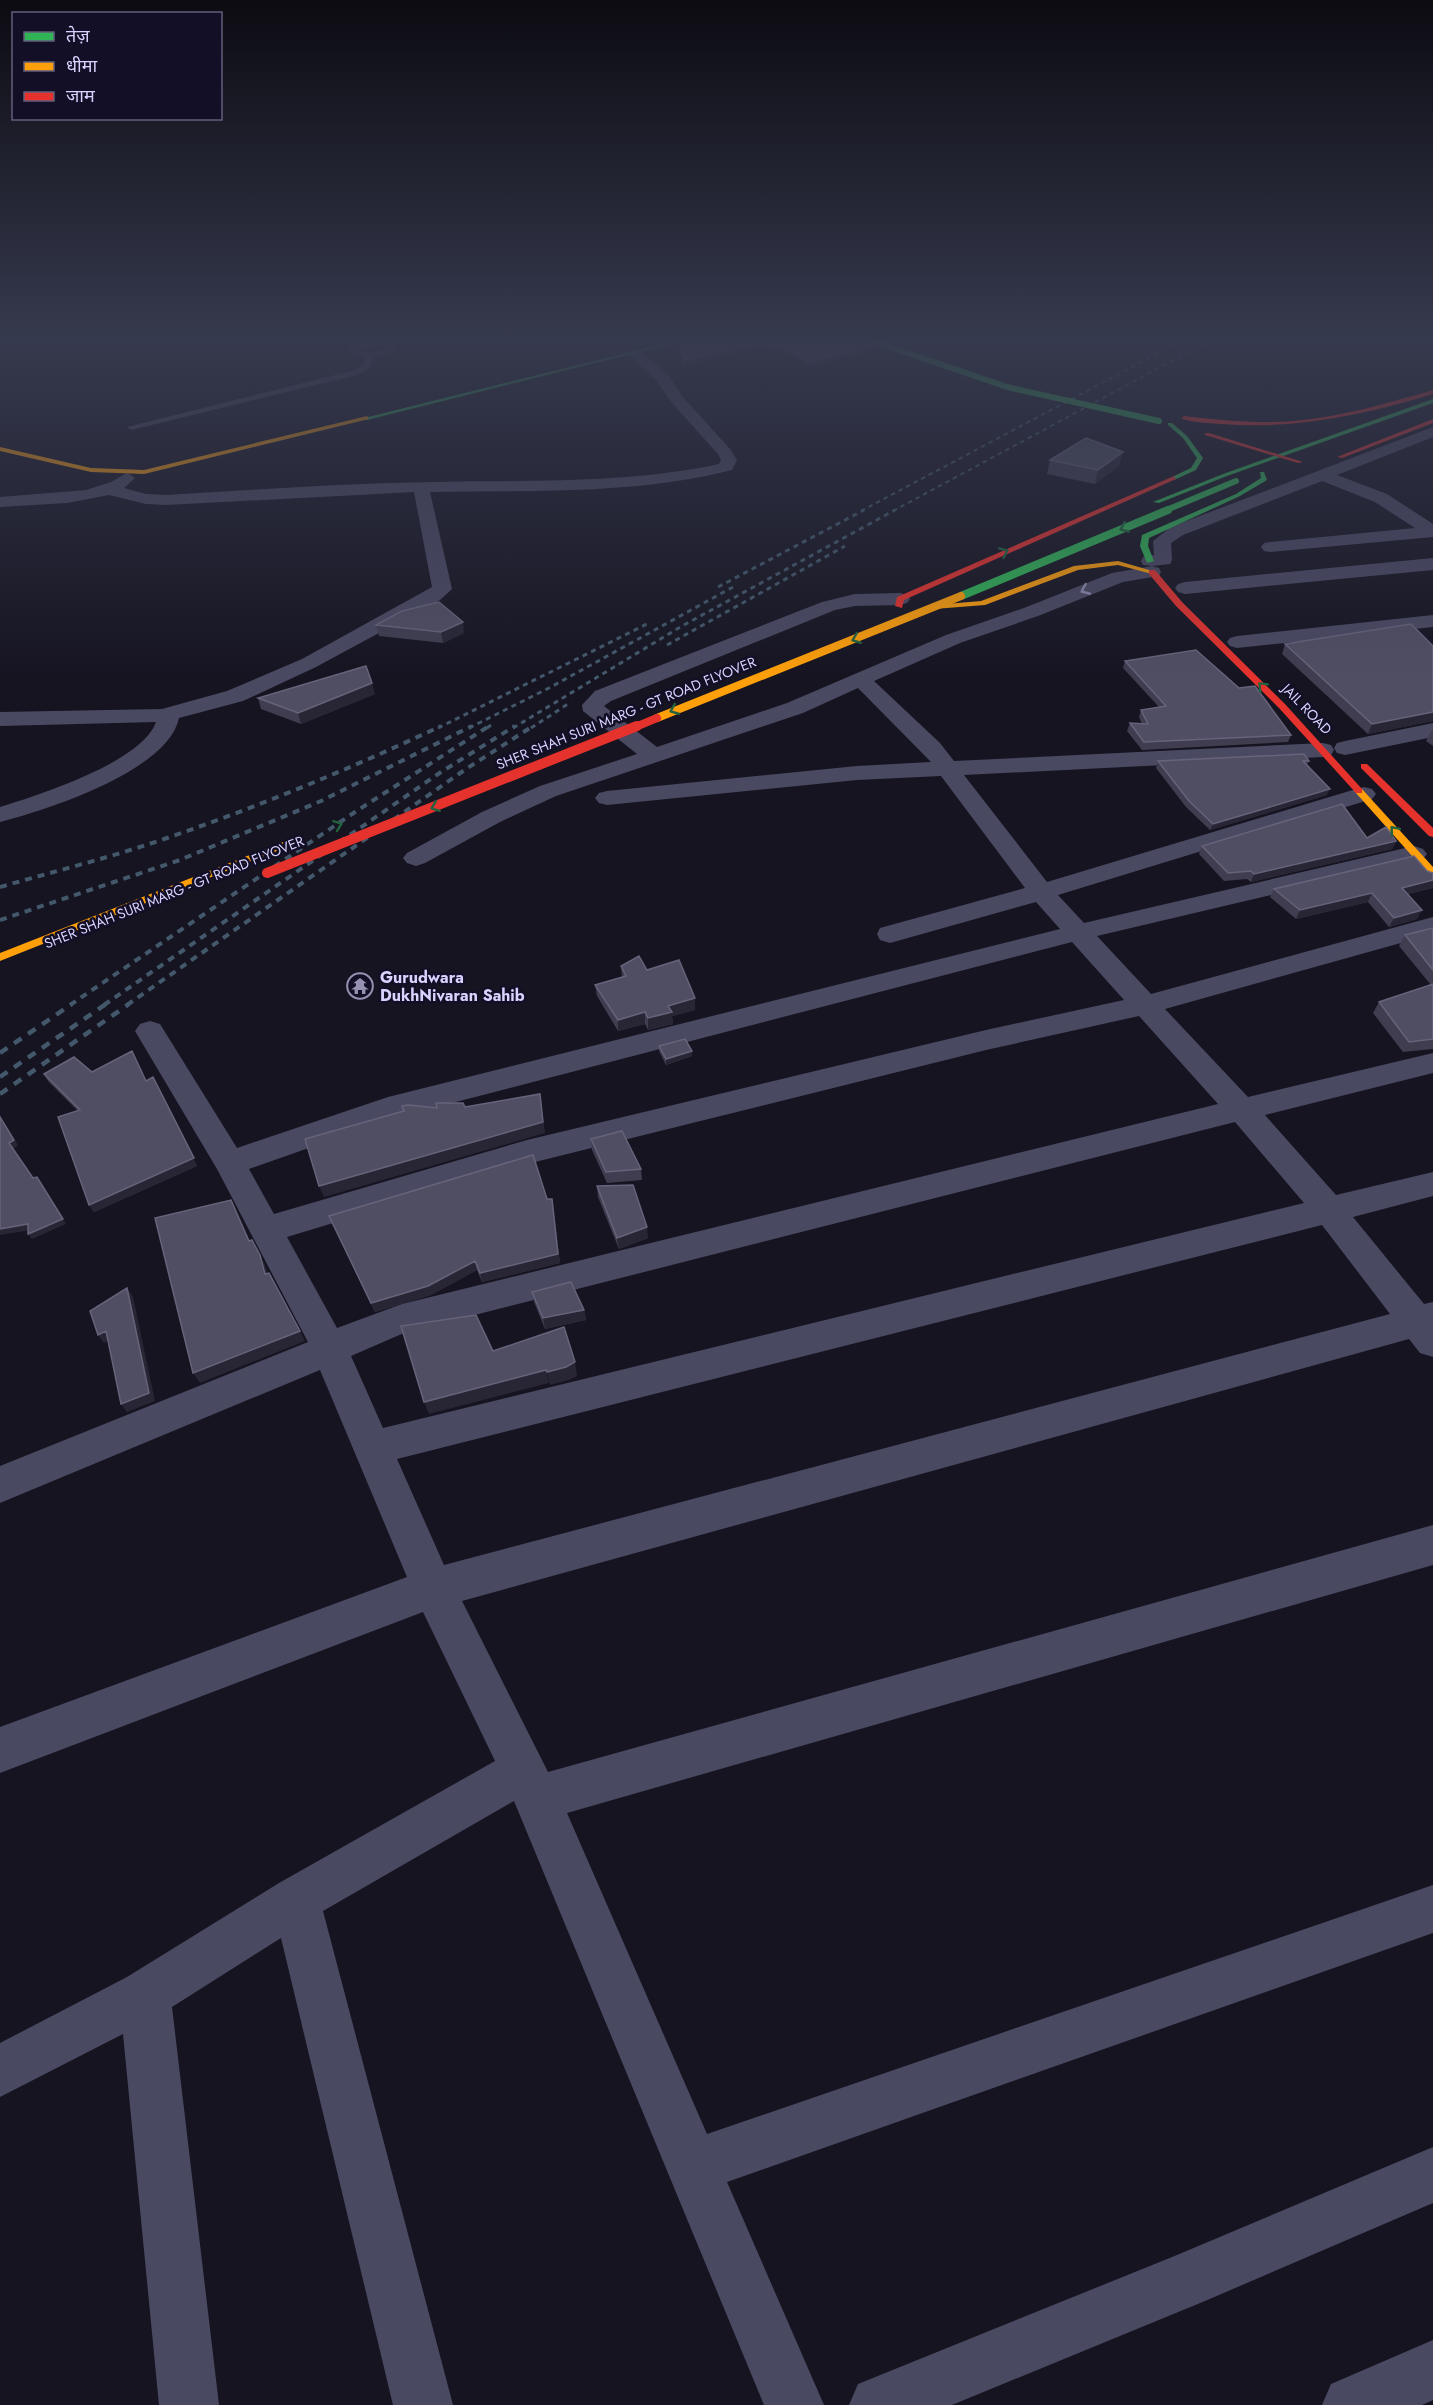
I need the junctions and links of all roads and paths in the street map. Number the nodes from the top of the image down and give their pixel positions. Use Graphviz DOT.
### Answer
graph roads {
  1 [pos="23,454"];
  2 [pos="212,454"];
  3 [pos="725,454"];
  4 [pos="1197,454"];
  5 [pos="1273,454"];
  6 [pos="1295,454"];
  7 [pos="1303,454"];
  8 [pos="1305,454"];
  9 [pos="1347,454"];
  10 [pos="1377,454"];
  11 [pos="1279,456"];
  12 [pos="1300,456"];
  13 [pos="1262,473"];
  14 [pos="130,474"];
  15 [pos="1323,475"];
  16 [pos="1161,485"];
  17 [pos="421,487"];
  18 [pos="111,490"];
  19 [pos="1180,492"];
  20 [pos="0,502"];
  21 [pos="1433,532"];
  22 [pos="1270,547"];
  23 [pos="1149,560"];
  24 [pos="1433,564"];
  25 [pos="1185,588"];
  26 [pos="899,602"];
  27 [pos="1200,603"];
  28 [pos="934,607"];
  29 [pos="1424,622"];
  30 [pos="1433,634"];
  31 [pos="1234,638"];
  32 [pos="953,639"];
  33 [pos="1254,658"];
  34 [pos="861,680"];
  35 [pos="163,716"];
  36 [pos="0,719"];
  37 [pos="595,728"];
  38 [pos="1433,730"];
  39 [pos="1335,746"];
  40 [pos="654,756"];
  41 [pos="951,771"];
  42 [pos="1364,794"];
  43 [pos="607,798"];
  44 [pos="1407,807"];
  45 [pos="1424,808"];
  46 [pos="0,815"];
  47 [pos="294,841"];
  48 [pos="1427,854"];
  49 [pos="416,858"];
  50 [pos="256,877"];
  51 [pos="1041,892"];
  52 [pos="1433,925"];
  53 [pos="1080,932"];
  54 [pos="890,934"];
  55 [pos="0,957"];
  56 [pos="1144,1005"];
  57 [pos="150,1031"];
  58 [pos="1433,1063"];
  59 [pos="1242,1110"];
  60 [pos="230,1163"];
  61 [pos="1433,1184"];
  62 [pos="1329,1210"];
  63 [pos="265,1230"];
  64 [pos="1428,1327"];
  65 [pos="330,1349"];
  66 [pos="372,1448"];
  67 [pos="0,1485"];
  68 [pos="1433,1545"];
  69 [pos="433,1588"];
  70 [pos="0,1750"];
  71 [pos="530,1784"];
  72 [pos="296,1900"];
  73 [pos="1433,1909"];
  74 [pos="146,1995"];
  75 [pos="0,2071"];
  76 [pos="694,2166"];
  77 [pos="1433,2175"];
  78 [pos="1433,2370"];
  79 [pos="189,2405"];
  80 [pos="423,2405"];
  81 [pos="794,2405"];
  82 [pos="879,2405"];
  83 [pos="1352,2405"];
  1 -- 14 [label="main road"];
  2 -- 14 [label="main road"];
  3 -- 17 [label="street"];
  4 -- 16 [label="main road"];
  5 -- 11 [label="main road"];
  6 -- 12 [label="main road"];
  7 -- 12 [label="main road"];
  8 -- 12 [label="main road"];
  9 -- 12 [label="main road"];
  10 -- 15 [label="street"];
  11 -- 12 [label="main road"];
  11 -- 19 [label="main road, SHER SHAH SURI MARG - GT ROAD FLYOVER"];
  12 -- 13 [label="main road, SHER SHAH SURI MARG - GT ROAD FLYOVER"];
  13 -- 23 [label="main road"];
  13 -- 28 [label="main road, SHER SHAH SURI MARG - GT ROAD FLYOVER, one-way, bridge"];
  14 -- 18 [label="street"];
  15 -- 21 [label="street"];
  15 -- 23 [label="street"];
  16 -- 19 [label="main road"];
  26 -- 16 [label="main road, one-way"];
  17 -- 18 [label="street"];
  17 -- 35 [label="street"];
  18 -- 20 [label="street"];
  19 -- 37 [label="main road, SHER SHAH SURI MARG - GT ROAD FLYOVER"];
  21 -- 22 [label="street"];
  23 -- 25 [label="main road"];
  23 -- 28 [label="main road"];
  23 -- 32 [label="street, one-way"];
  39 -- 23 [label="main road, JAIL ROAD, one-way"];
  24 -- 25 [label="street"];
  25 -- 27 [label="main road"];
  26 -- 32 [label="street"];
  26 -- 40 [label="street"];
  28 -- 50 [label="main road, SHER SHAH SURI MARG - GT ROAD FLYOVER, one-way, bridge"];
  29 -- 30 [label="street"];
  29 -- 31 [label="street"];
  31 -- 33 [label="main road"];
  32 -- 34 [label="street"];
  34 -- 40 [label="street"];
  34 -- 41 [label="street"];
  35 -- 36 [label="street"];
  35 -- 46 [label="street"];
  38 -- 39 [label="street"];
  39 -- 41 [label="street"];
  39 -- 42 [label="main road, JAIL ROAD"];
  39 -- 44 [label="main road, JAIL ROAD"];
  40 -- 49 [label="street"];
  41 -- 43 [label="street"];
  41 -- 51 [label="street"];
  48 -- 42 [label="main road, JAIL ROAD, one-way"];
  42 -- 51 [label="street"];
  44 -- 45 [label="main road"];
  44 -- 48 [label="main road, JAIL ROAD"];
  47 -- 55 [label="main road, SHER SHAH SURI MARG - GT ROAD FLYOVER"];
  48 -- 53 [label="street"];
  51 -- 53 [label="street"];
  51 -- 54 [label="street"];
  52 -- 56 [label="street"];
  53 -- 56 [label="street"];
  53 -- 60 [label="street"];
  56 -- 59 [label="street"];
  56 -- 63 [label="street"];
  57 -- 60 [label="street"];
  58 -- 59 [label="street"];
  59 -- 62 [label="street"];
  59 -- 65 [label="street"];
  60 -- 63 [label="street"];
  61 -- 62 [label="street"];
  62 -- 64 [label="street"];
  62 -- 66 [label="street"];
  63 -- 65 [label="street"];
  64 -- 69 [label="street"];
  65 -- 66 [label="street"];
  65 -- 67 [label="street"];
  66 -- 69 [label="street"];
  68 -- 71 [label="street"];
  69 -- 70 [label="street"];
  69 -- 71 [label="street"];
  71 -- 72 [label="street"];
  71 -- 76 [label="street"];
  72 -- 74 [label="street"];
  72 -- 80 [label="street"];
  73 -- 76 [label="street"];
  74 -- 75 [label="street"];
  74 -- 79 [label="street"];
  76 -- 81 [label="street"];
  77 -- 82 [label="street"];
  78 -- 83 [label="street"];
}
